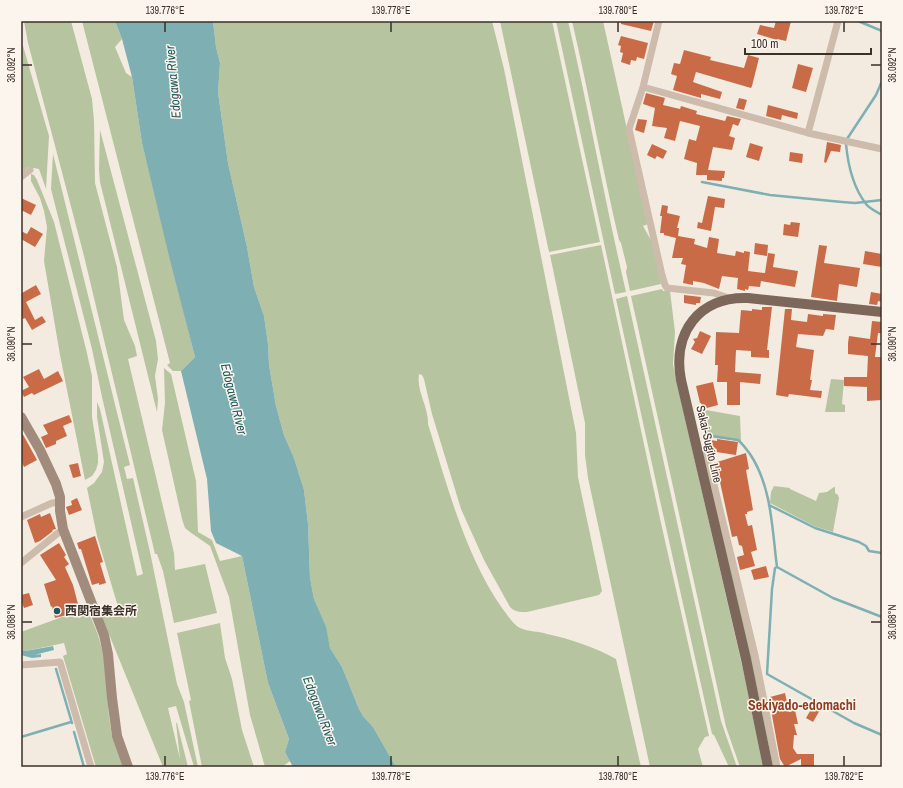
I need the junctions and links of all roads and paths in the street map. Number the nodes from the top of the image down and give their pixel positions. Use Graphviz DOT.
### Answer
graph roads {
  1 [pos="659,21"];
  2 [pos="838,21"];
  3 [pos="642,87"];
  4 [pos="808,133"];
  5 [pos="882,149"];
  6 [pos="30,170"];
  7 [pos="21,177"];
  8 [pos="729,298"];
  9 [pos="882,312"];
  10 [pos="21,417"];
  11 [pos="697,452"];
  12 [pos="60,502"];
  13 [pos="21,517"];
  14 [pos="63,529"];
  15 [pos="21,563"];
  16 [pos="21,665"];
  17 [pos="90,767"];
  18 [pos="128,767"];
  19 [pos="768,767"];
  20 [pos="777,767"];
  1 -- 3 [label="street"];
  2 -- 4 [label="street"];
  3 -- 4 [label="street"];
  3 -- 8 [label="street"];
  4 -- 5 [label="street"];
  6 -- 7 [label="street"];
  8 -- 9 [label="main road, Sakai-Sugito Line"];
  8 -- 11 [label="main road, Sakai-Sugito Line"];
  10 -- 12 [label="main road"];
  11 -- 19 [label="main road, Sakai-Sugito Line"];
  11 -- 20 [label="street"];
  12 -- 13 [label="street"];
  12 -- 14 [label="main road"];
  14 -- 15 [label="street"];
  14 -- 18 [label="main road"];
  16 -- 17 [label="street"];
}
